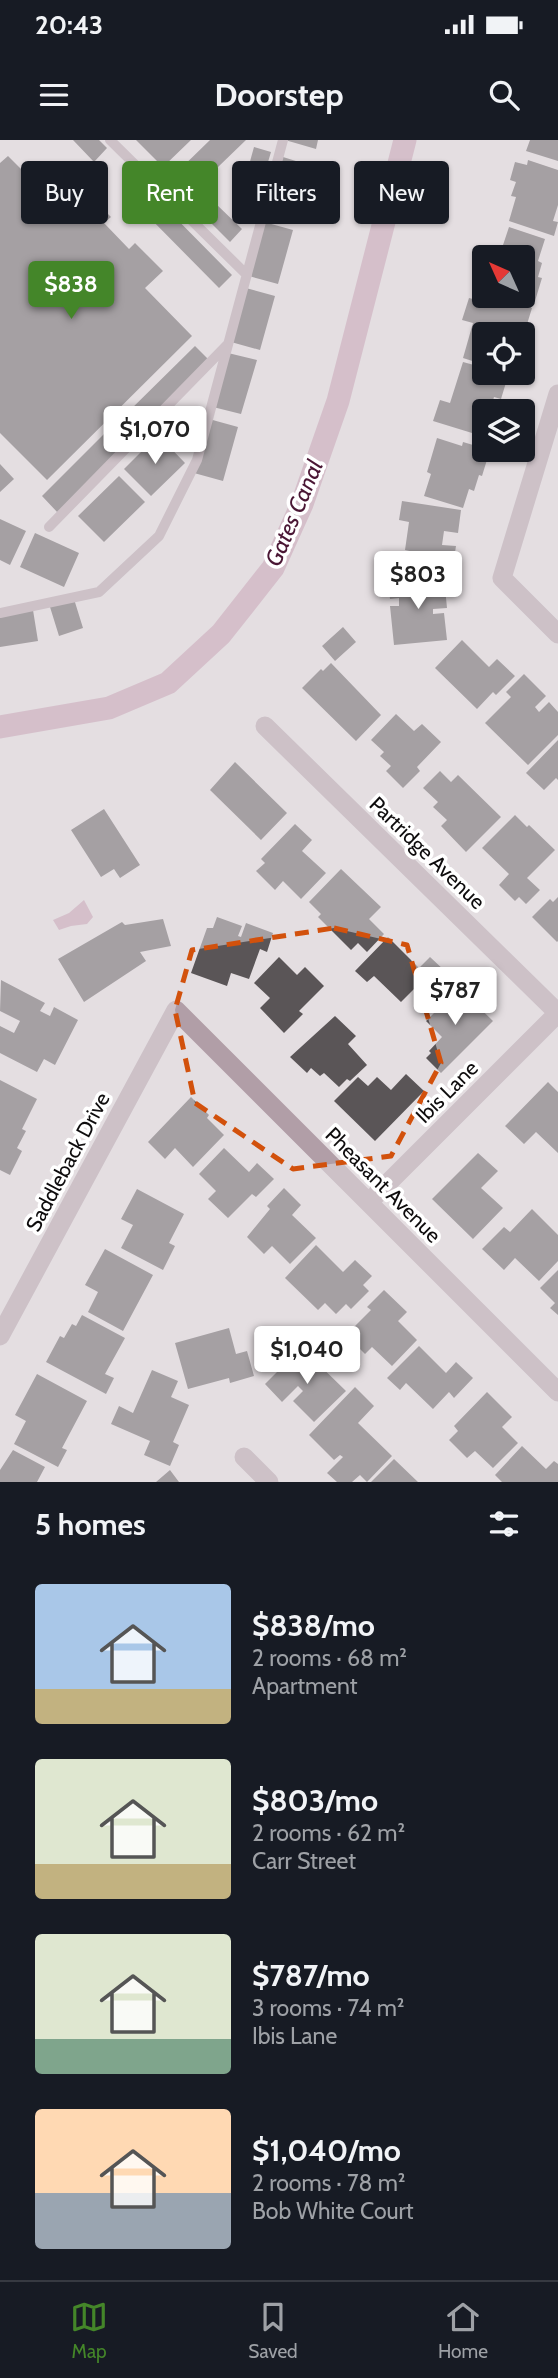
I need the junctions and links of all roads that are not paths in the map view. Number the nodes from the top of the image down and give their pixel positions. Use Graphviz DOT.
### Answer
graph roads {
  1 [pos="110,140"];
  2 [pos="283,140"];
  3 [pos="247,275"];
  4 [pos="228,344"];
  5 [pos="558,394"];
  6 [pos="49,527"];
  7 [pos="0,613"];
  8 [pos="558,634"];
  9 [pos="265,726"];
  10 [pos="176,1010"];
  11 [pos="558,1013"];
  12 [pos="369,1202"];
  13 [pos="0,1336"];
  14 [pos="558,1392"];
  15 [pos="244,1457"];
  16 [pos="270,1482"];
  1 -- 3 [label="lane"];
  2 -- 3 [label="lane"];
  3 -- 4 [label="lane"];
  4 -- 6 [label="lane"];
  4 -- 7 [label="lane"];
  5 -- 8 [label="street"];
  9 -- 11 [label="street, Partridge Avenue"];
  10 -- 12 [label="street, Pheasant Avenue"];
  10 -- 13 [label="street, Saddleback Drive"];
  11 -- 12 [label="street, Ibis Lane"];
  12 -- 14 [label="street, Pheasant Avenue"];
  15 -- 16 [label="street"];
}
